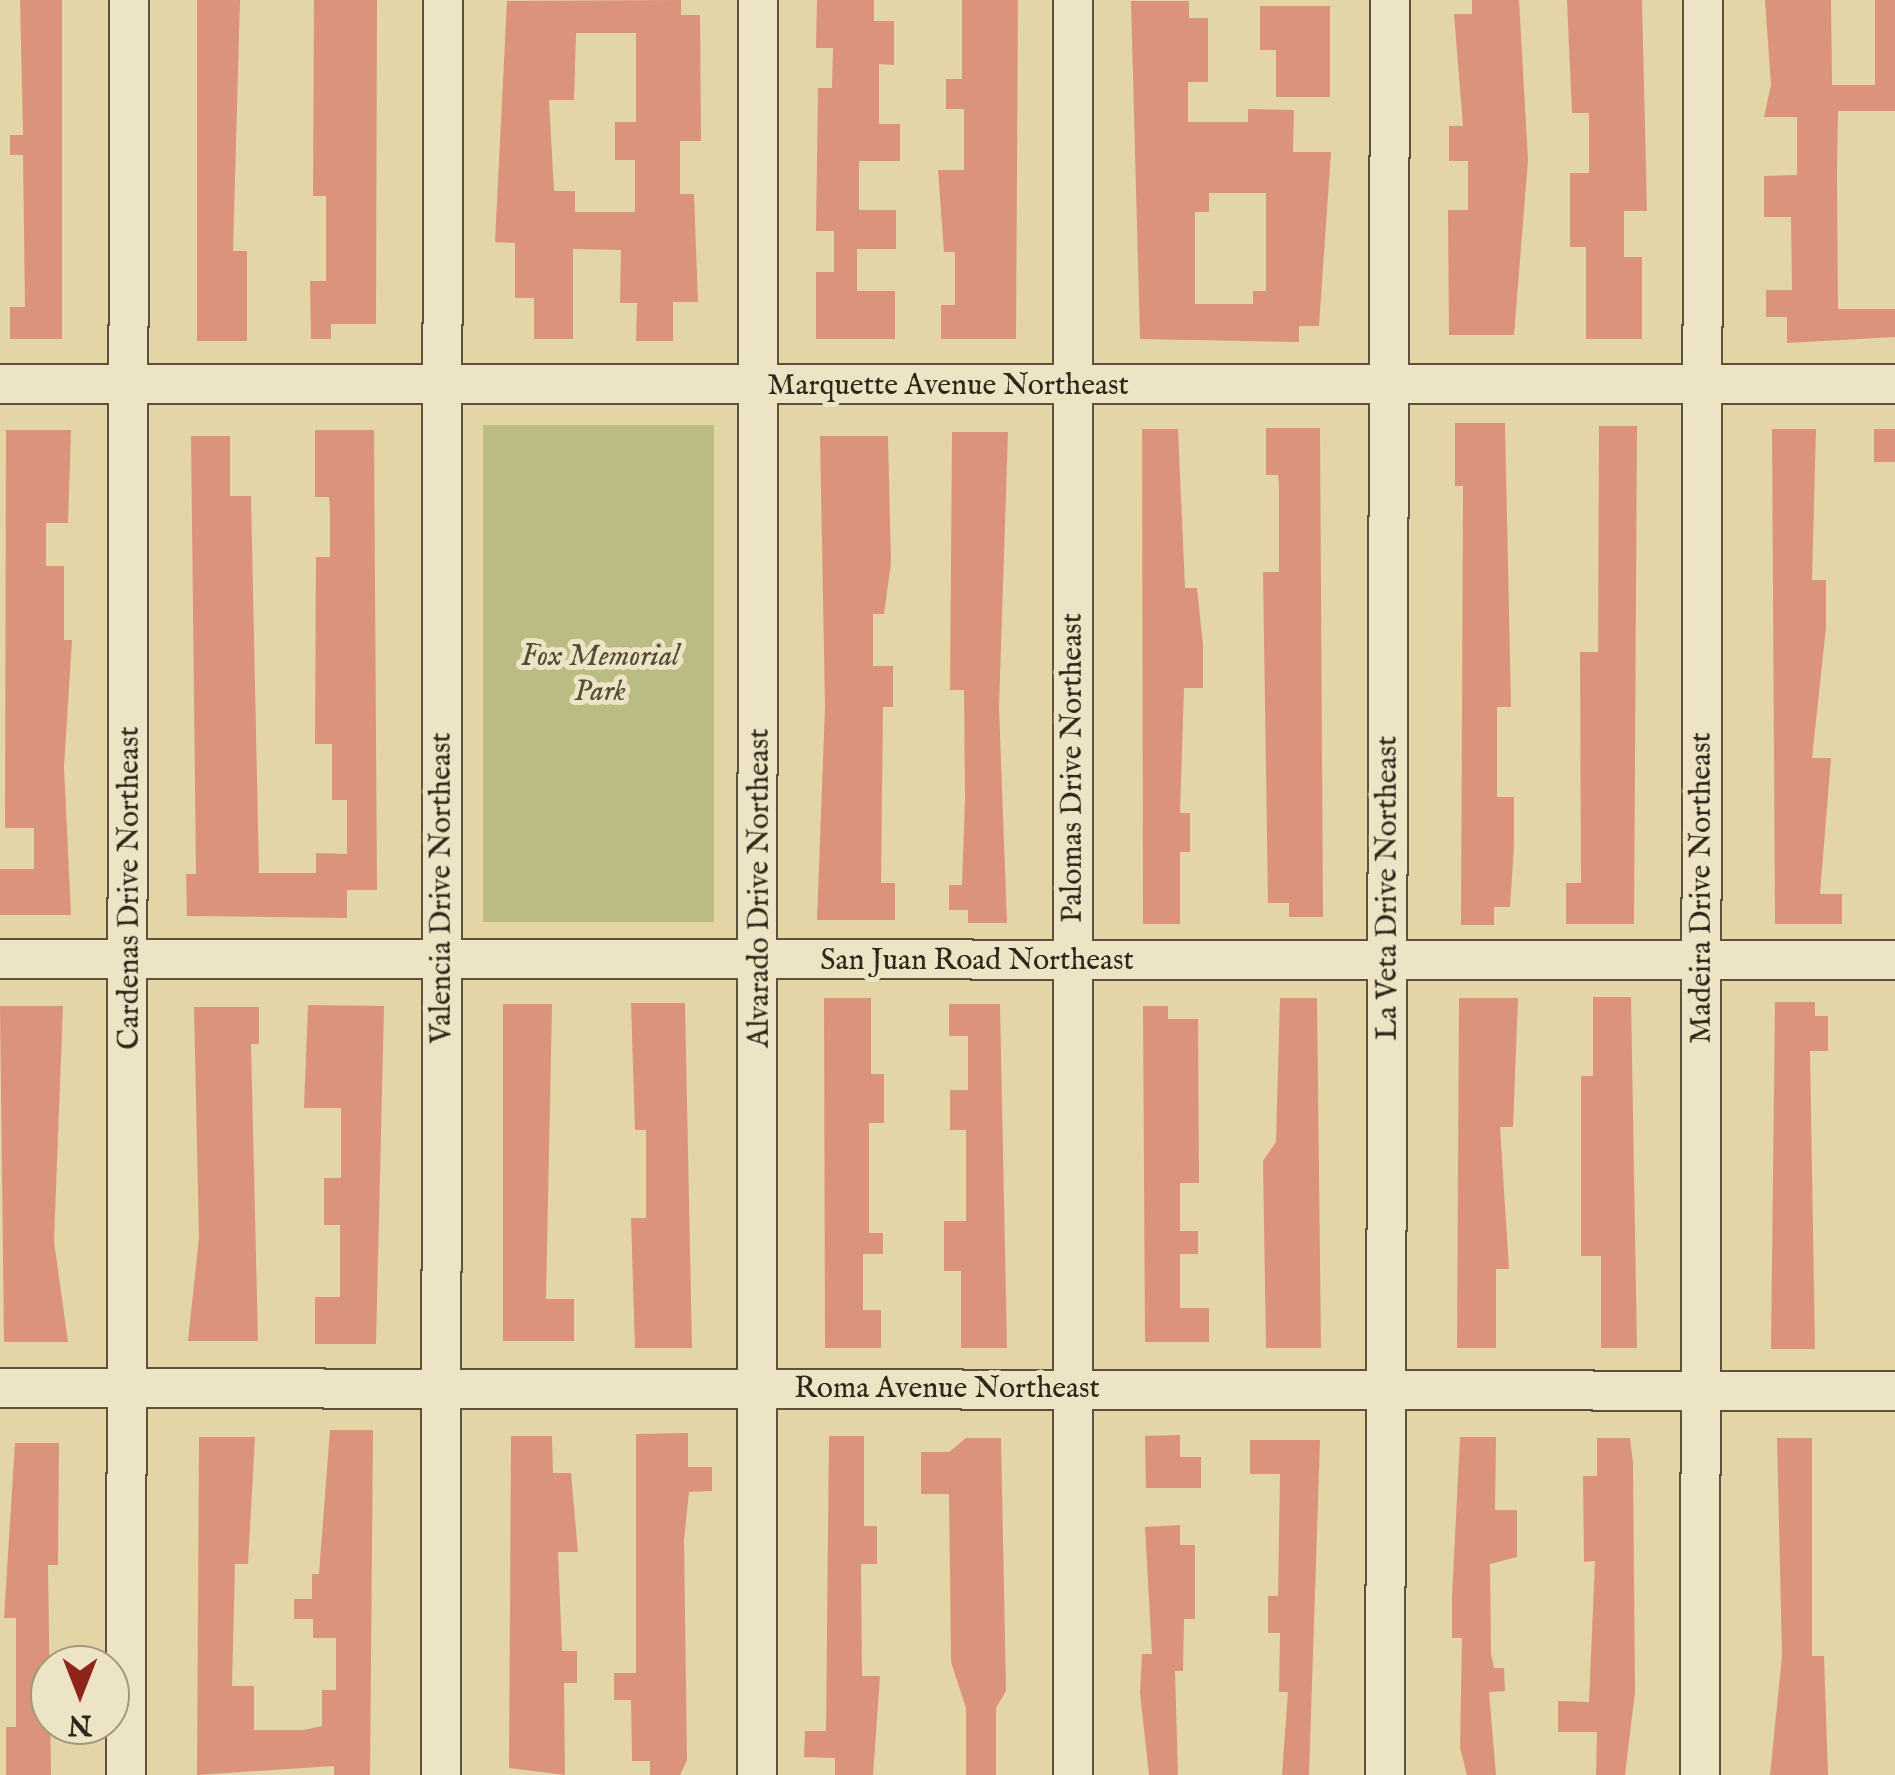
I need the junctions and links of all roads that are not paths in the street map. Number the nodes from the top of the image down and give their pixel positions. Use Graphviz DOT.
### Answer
graph roads {
  1 [pos="130,0"];
  2 [pos="444,0"];
  3 [pos="758,0"];
  4 [pos="1073,0"];
  5 [pos="1390,0"];
  6 [pos="1704,0"];
  7 [pos="0,384"];
  8 [pos="130,384"];
  9 [pos="1704,384"];
  10 [pos="1895,384"];
  11 [pos="444,385"];
  12 [pos="1073,385"];
  13 [pos="760,386"];
  14 [pos="1388,387"];
  15 [pos="0,959"];
  16 [pos="441,959"];
  17 [pos="1388,959"];
  18 [pos="1702,960"];
  19 [pos="1895,960"];
  20 [pos="130,961"];
  21 [pos="1074,961"];
  22 [pos="760,962"];
  23 [pos="128,1387"];
  24 [pos="0,1388"];
  25 [pos="757,1388"];
  26 [pos="444,1389"];
  27 [pos="1072,1389"];
  28 [pos="1386,1390"];
  29 [pos="1703,1390"];
  30 [pos="1895,1391"];
  31 [pos="126,1775"];
  32 [pos="441,1775"];
  33 [pos="757,1775"];
  34 [pos="1073,1775"];
  35 [pos="1385,1775"];
  36 [pos="1700,1775"];
  1 -- 8 [label="street, Cardenas Drive Northeast"];
  2 -- 11 [label="street, Valencia Drive Northeast"];
  3 -- 13 [label="street, Alvarado Drive Northeast"];
  4 -- 12 [label="street, Palomas Drive Northeast"];
  5 -- 14 [label="street, La Veta Drive Northeast"];
  6 -- 9 [label="street, Madeira Drive Northeast"];
  7 -- 8 [label="street, Marquette Avenue Northeast"];
  8 -- 11 [label="street, Marquette Avenue Northeast"];
  8 -- 20 [label="street, Cardenas Drive Northeast"];
  9 -- 10 [label="street, Marquette Avenue Northeast"];
  9 -- 14 [label="street, Marquette Avenue Northeast"];
  9 -- 18 [label="street, Madeira Drive Northeast"];
  11 -- 13 [label="street, Marquette Avenue Northeast"];
  11 -- 16 [label="street, Valencia Drive Northeast"];
  12 -- 13 [label="street, Marquette Avenue Northeast"];
  12 -- 14 [label="street, Marquette Avenue Northeast"];
  12 -- 21 [label="street, Palomas Drive Northeast"];
  13 -- 22 [label="street, Alvarado Drive Northeast"];
  14 -- 17 [label="street, La Veta Drive Northeast"];
  15 -- 20 [label="street, San Juan Road Northeast"];
  16 -- 20 [label="street, San Juan Road Northeast"];
  16 -- 22 [label="street, San Juan Road Northeast"];
  16 -- 26 [label="street, Valencia Drive Northeast"];
  17 -- 18 [label="street, San Juan Road Northeast"];
  17 -- 21 [label="street, San Juan Road Northeast"];
  17 -- 28 [label="street, La Veta Drive Northeast"];
  18 -- 19 [label="street, San Juan Road Northeast"];
  18 -- 29 [label="street, Madeira Drive Northeast"];
  20 -- 23 [label="street, Cardenas Drive Northeast"];
  21 -- 22 [label="street, San Juan Road Northeast"];
  21 -- 27 [label="street, Palomas Drive Northeast"];
  22 -- 25 [label="street, Alvarado Drive Northeast"];
  23 -- 24 [label="street, Roma Avenue Northeast"];
  23 -- 26 [label="street, Roma Avenue Northeast"];
  23 -- 31 [label="street, Cardenas Drive Northeast"];
  25 -- 26 [label="street, Roma Avenue Northeast"];
  25 -- 27 [label="street, Roma Avenue Northeast"];
  25 -- 33 [label="street, Alvarado Drive Northeast"];
  26 -- 32 [label="street, Valencia Drive Northeast"];
  27 -- 28 [label="street, Roma Avenue Northeast"];
  27 -- 34 [label="street, Palomas Drive Northeast"];
  28 -- 29 [label="street, Roma Avenue Northeast"];
  28 -- 35 [label="street, La Veta Drive Northeast"];
  29 -- 30 [label="street, Roma Avenue Northeast"];
  29 -- 36 [label="street, Madeira Drive Northeast"];
}
